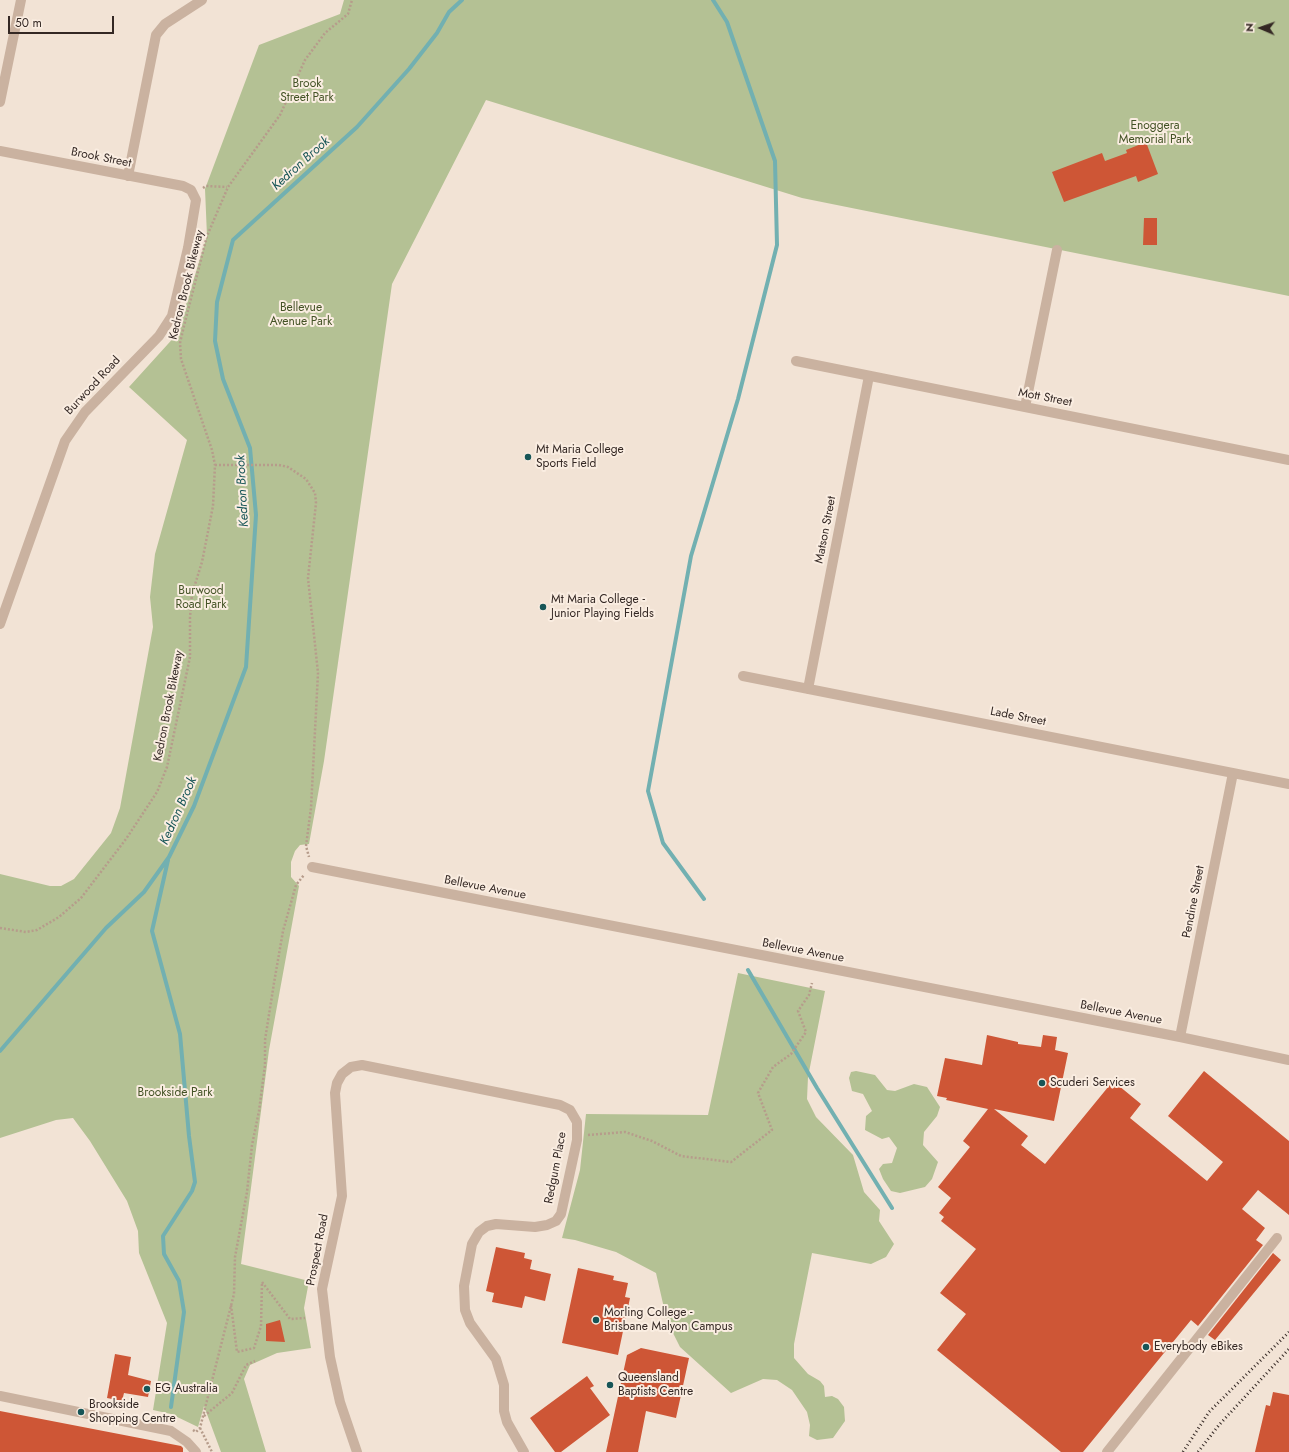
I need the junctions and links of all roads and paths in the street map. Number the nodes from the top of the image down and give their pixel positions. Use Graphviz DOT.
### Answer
graph roads {
  1 [pos="21,0"];
  2 [pos="202,0"];
  3 [pos="352,0"];
  4 [pos="0,102"];
  5 [pos="0,151"];
  6 [pos="128,176"];
  7 [pos="228,187"];
  8 [pos="195,195"];
  9 [pos="1057,250"];
  10 [pos="796,361"];
  11 [pos="869,376"];
  12 [pos="1025,407"];
  13 [pos="1289,460"];
  14 [pos="216,465"];
  15 [pos="0,624"];
  16 [pos="743,676"];
  17 [pos="808,689"];
  18 [pos="1233,772"];
  19 [pos="1289,784"];
  20 [pos="312,867"];
  21 [pos="0,928"];
  22 [pos="812,983"];
  23 [pos="1180,1037"];
  24 [pos="1289,1060"];
  25 [pos="342,1074"];
  26 [pos="577,1140"];
  27 [pos="1277,1238"];
  28 [pos="231,1303"];
  29 [pos="305,1318"];
  30 [pos="255,1360"];
  31 [pos="0,1396"];
  32 [pos="203,1416"];
  33 [pos="200,1428"];
  34 [pos="196,1432"];
  35 [pos="196,1452"];
  36 [pos="212,1452"];
  37 [pos="357,1452"];
  38 [pos="524,1452"];
  39 [pos="1107,1452"];
  1 -- 4 [label="street"];
  2 -- 6 [label="street"];
  3 -- 7 [label="path, Kedron Brook Bikeway"];
  5 -- 6 [label="street, Brook Street"];
  6 -- 8 [label="street, Brook Street"];
  7 -- 8 [label="path"];
  7 -- 14 [label="path, Kedron Brook Bikeway"];
  8 -- 15 [label="street, Burwood Road"];
  9 -- 12 [label="street"];
  10 -- 11 [label="street, Mott Street"];
  11 -- 12 [label="street, Mott Street"];
  11 -- 17 [label="street, Matson Street"];
  12 -- 13 [label="street, Mott Street"];
  14 -- 20 [label="path"];
  14 -- 21 [label="path, Kedron Brook Bikeway"];
  16 -- 17 [label="street, Lade Street"];
  17 -- 18 [label="street, Lade Street"];
  18 -- 19 [label="street, Lade Street"];
  18 -- 23 [label="street, Pendine Street"];
  20 -- 23 [label="street, Bellevue Avenue"];
  20 -- 28 [label="path"];
  22 -- 26 [label="path"];
  23 -- 24 [label="street, Bellevue Avenue"];
  25 -- 26 [label="street, Redgum Place"];
  25 -- 37 [label="street, Prospect Road"];
  26 -- 38 [label="street, Redgum Place"];
  27 -- 39 [label="street"];
  28 -- 29 [label="path"];
  28 -- 32 [label="path"];
  30 -- 32 [label="path"];
  31 -- 35 [label="street"];
  32 -- 33 [label="path"];
  33 -- 34 [label="path"];
  33 -- 36 [label="path"];
}
